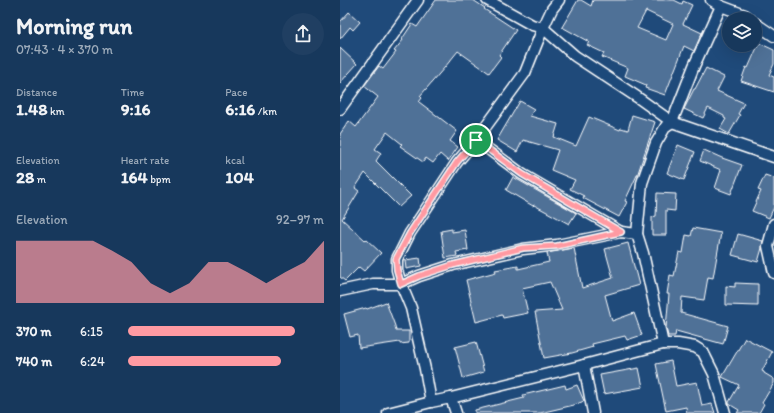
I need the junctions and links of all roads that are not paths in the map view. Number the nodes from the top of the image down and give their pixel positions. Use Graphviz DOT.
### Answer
graph roads {
  1 [pos="418,0"];
  2 [pos="487,0"];
  3 [pos="559,0"];
  4 [pos="711,0"];
  5 [pos="721,6"];
  6 [pos="737,12"];
  7 [pos="543,28"];
  8 [pos="762,28"];
  9 [pos="774,36"];
  10 [pos="340,109"];
  11 [pos="672,122"];
  12 [pos="476,140"];
  13 [pos="774,157"];
  14 [pos="774,224"];
  15 [pos="621,232"];
  16 [pos="637,234"];
  17 [pos="774,273"];
  18 [pos="401,284"];
  19 [pos="340,292"];
  20 [pos="663,344"];
  21 [pos="584,365"];
  22 [pos="452,398"];
  23 [pos="430,402"];
  24 [pos="388,413"];
  25 [pos="456,413"];
  26 [pos="593,413"];
  27 [pos="725,413"];
  1 -- 10 [label="street"];
  2 -- 7 [label="street"];
  3 -- 7 [label="street"];
  4 -- 5 [label="street"];
  5 -- 6 [label="street"];
  5 -- 11 [label="street"];
  7 -- 11 [label="street"];
  7 -- 12 [label="street"];
  8 -- 9 [label="street"];
  11 -- 13 [label="street"];
  11 -- 16 [label="street"];
  12 -- 15 [label="street"];
  12 -- 18 [label="street"];
  14 -- 17 [label="street"];
  15 -- 16 [label="street"];
  15 -- 18 [label="street"];
  16 -- 20 [label="street"];
  18 -- 19 [label="street"];
  18 -- 23 [label="street"];
  20 -- 21 [label="street"];
  20 -- 27 [label="street"];
  21 -- 22 [label="street"];
  21 -- 26 [label="street"];
  22 -- 23 [label="street"];
  22 -- 25 [label="street"];
  23 -- 24 [label="street"];
}
